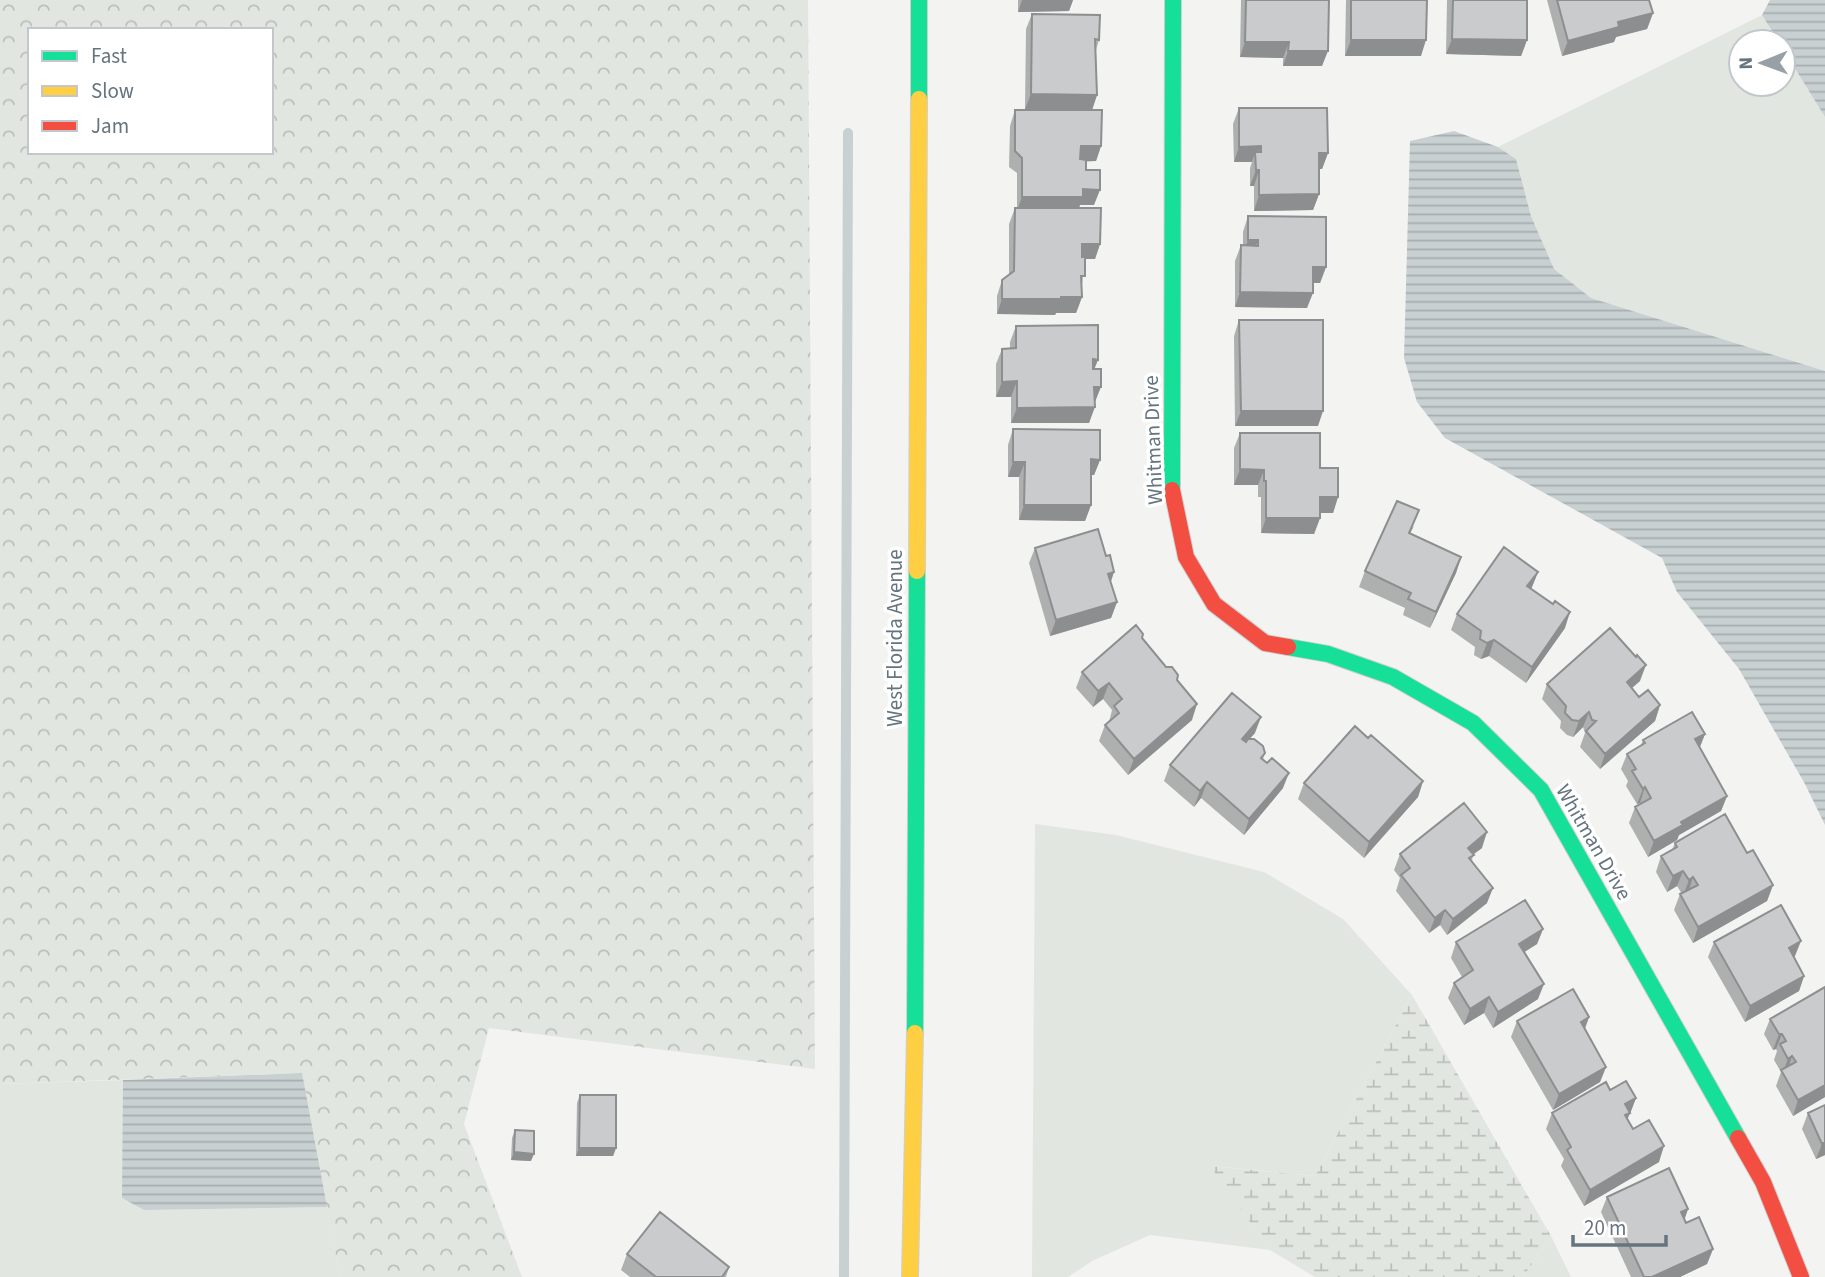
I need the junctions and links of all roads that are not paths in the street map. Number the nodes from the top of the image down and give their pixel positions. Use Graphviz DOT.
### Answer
graph roads {
  1 [pos="919,0"];
  2 [pos="1173,0"];
  3 [pos="910,1277"];
  4 [pos="1801,1277"];
  1 -- 3 [label="street, West Florida Avenue"];
  2 -- 4 [label="street, Whitman Drive"];
}
